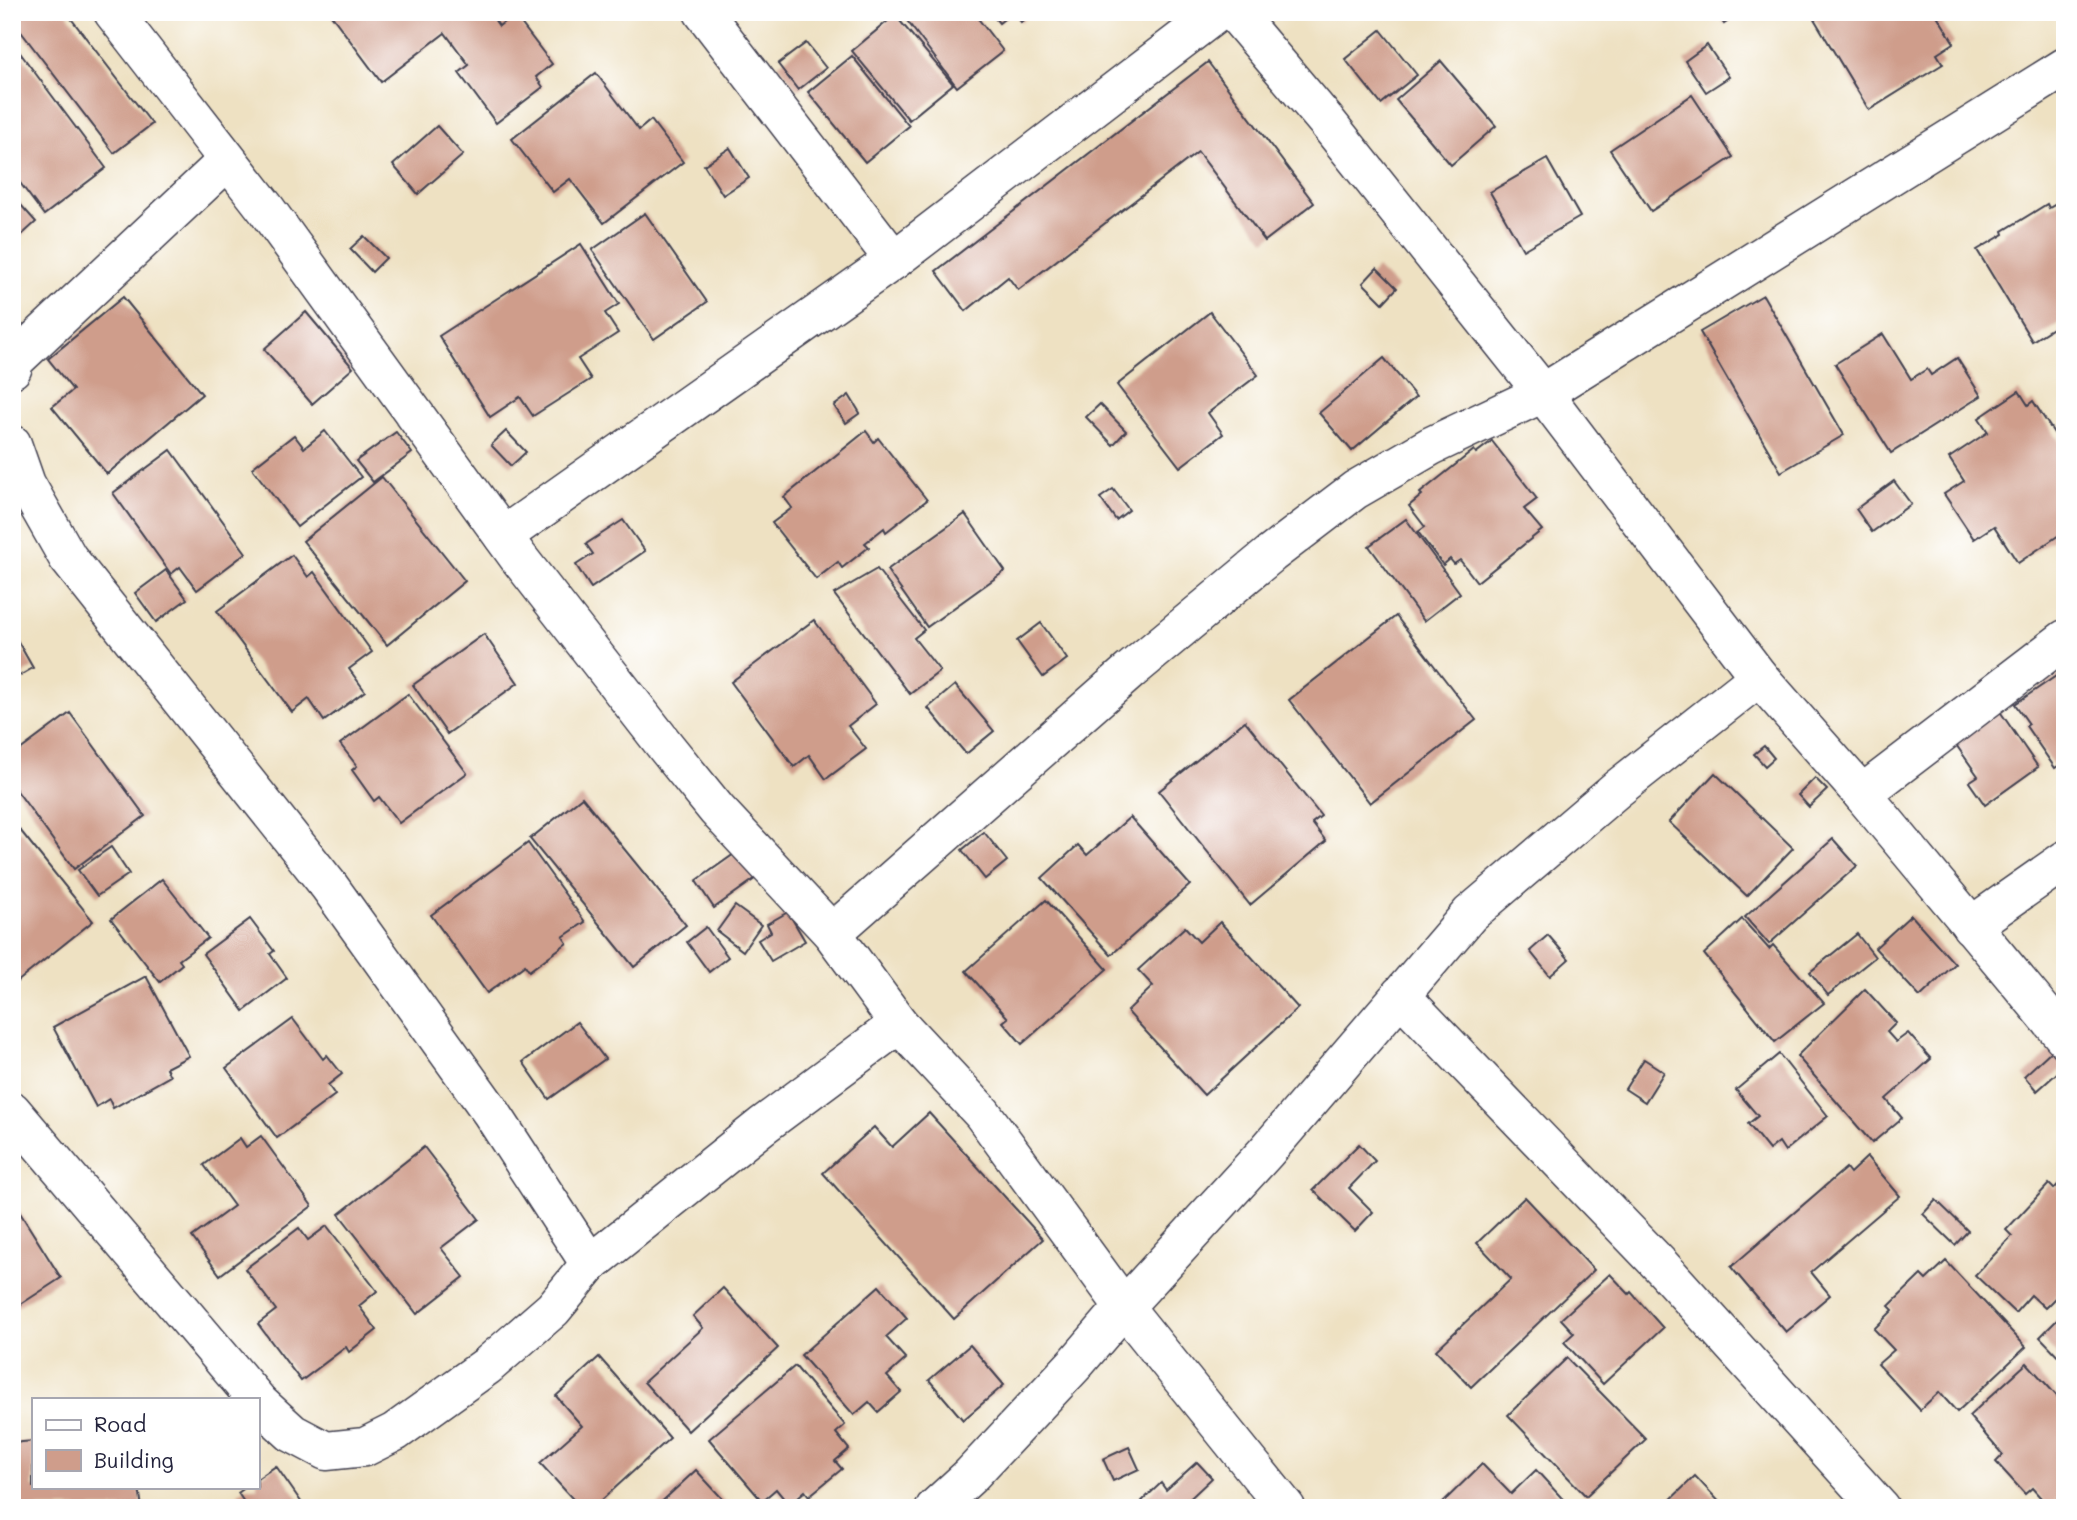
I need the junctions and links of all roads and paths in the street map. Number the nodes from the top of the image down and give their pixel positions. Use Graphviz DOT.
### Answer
graph roads {
  1 [pos="113,12"];
  2 [pos="703,12"];
  3 [pos="1218,12"];
  4 [pos="1234,12"];
  5 [pos="2065,67"];
  6 [pos="227,161"];
  7 [pos="894,260"];
  8 [pos="12,369"];
  9 [pos="1543,393"];
  10 [pos="12,444"];
  11 [pos="503,536"];
  12 [pos="2065,639"];
  13 [pos="1759,677"];
  14 [pos="1862,794"];
  15 [pos="2065,860"];
  16 [pos="1970,926"];
  17 [pos="832,933"];
  18 [pos="1400,995"];
  19 [pos="899,1024"];
  20 [pos="2065,1038"];
  21 [pos="12,1111"];
  22 [pos="590,1264"];
  23 [pos="1124,1307"];
  24 [pos="255,1398"];
  25 [pos="259,1402"];
  26 [pos="935,1508"];
  27 [pos="1286,1508"];
  28 [pos="1880,1508"];
  1 -- 6 [label="street"];
  2 -- 7 [label="street"];
  3 -- 7 [label="street"];
  4 -- 9 [label="street"];
  5 -- 9 [label="street"];
  6 -- 8 [label="street"];
  6 -- 11 [label="street"];
  7 -- 11 [label="street"];
  9 -- 13 [label="street"];
  9 -- 17 [label="street"];
  10 -- 22 [label="street"];
  11 -- 17 [label="street"];
  12 -- 14 [label="street"];
  13 -- 14 [label="street"];
  13 -- 18 [label="street"];
  14 -- 16 [label="street"];
  15 -- 16 [label="street"];
  16 -- 20 [label="street"];
  17 -- 19 [label="street"];
  18 -- 23 [label="street"];
  18 -- 28 [label="street"];
  19 -- 22 [label="street"];
  19 -- 23 [label="street"];
  21 -- 24 [label="street"];
  22 -- 25 [label="street"];
  23 -- 26 [label="street"];
  23 -- 27 [label="street"];
}
